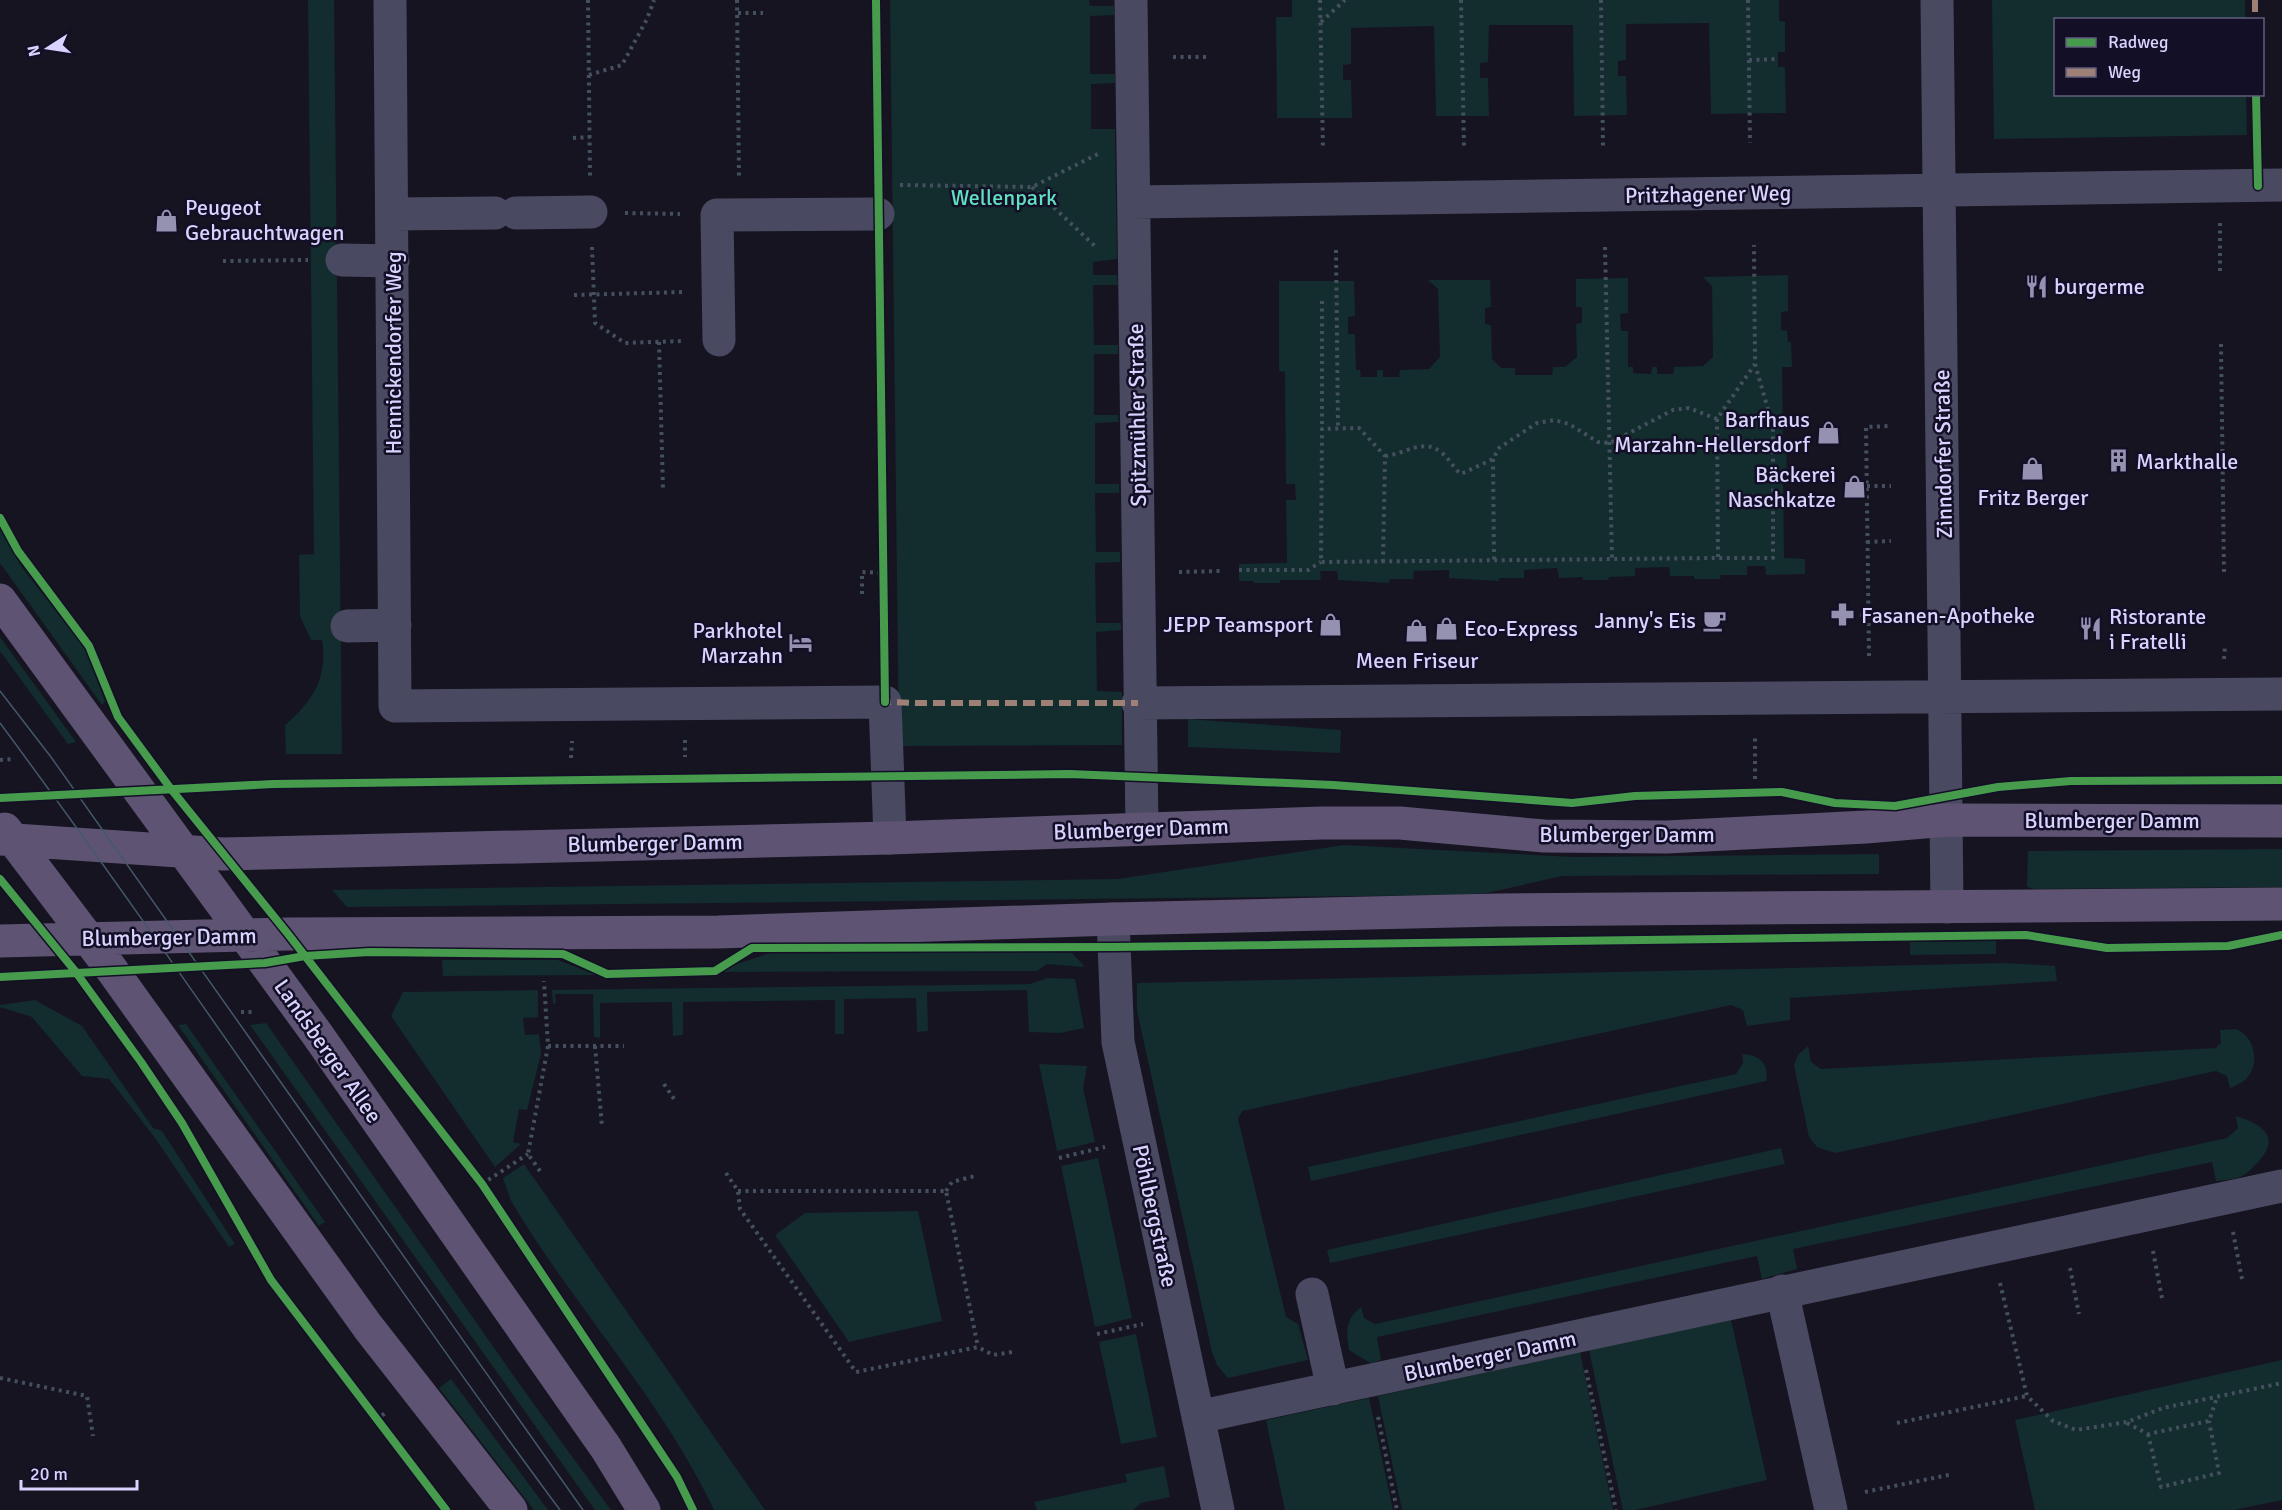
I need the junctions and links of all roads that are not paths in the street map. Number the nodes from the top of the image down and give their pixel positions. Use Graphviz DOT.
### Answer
graph roads {
  1 [pos="390,0"];
  2 [pos="1131,0"];
  3 [pos="1938,0"];
  4 [pos="2282,185"];
  5 [pos="1940,190"];
  6 [pos="884,199"];
  7 [pos="1134,202"];
  8 [pos="591,212"];
  9 [pos="393,214"];
  10 [pos="342,260"];
  11 [pos="393,261"];
  12 [pos="719,340"];
  13 [pos="0,600"];
  14 [pos="395,625"];
  15 [pos="347,626"];
  16 [pos="2282,694"];
  17 [pos="1946,698"];
  18 [pos="1138,703"];
  19 [pos="1947,820"];
  20 [pos="2282,821"];
  21 [pos="1142,829"];
  22 [pos="4,833"];
  23 [pos="890,838"];
  24 [pos="184,852"];
  25 [pos="2282,904"];
  26 [pos="1947,907"];
  27 [pos="1113,919"];
  28 [pos="245,935"];
  29 [pos="87,938"];
  30 [pos="0,941"];
  31 [pos="2282,1186"];
  32 [pos="1782,1291"];
  33 [pos="1312,1294"];
  34 [pos="1333,1389"];
  35 [pos="1198,1417"];
  36 [pos="1830,1505"];
  37 [pos="511,1510"];
  38 [pos="644,1510"];
  39 [pos="1218,1510"];
  1 -- 9 [label="street, Hennickendorfer Weg"];
  2 -- 7 [label="street, Spitzmühler Straße"];
  3 -- 5 [label="street, Zinndorfer Straße"];
  4 -- 5 [label="street, Pritzhagener Weg"];
  5 -- 7 [label="street, Pritzhagener Weg"];
  5 -- 17 [label="street, Zinndorfer Straße"];
  6 -- 12 [label="street"];
  7 -- 18 [label="street, Spitzmühler Straße"];
  8 -- 9 [label="street"];
  9 -- 11 [label="street, Hennickendorfer Weg"];
  10 -- 11 [label="street"];
  11 -- 14 [label="street, Hennickendorfer Weg"];
  13 -- 24 [label="main road, Landsberger Allee"];
  14 -- 15 [label="street"];
  14 -- 23 [label="street, Hennickendorfer Weg"];
  16 -- 17 [label="street"];
  17 -- 18 [label="street"];
  17 -- 19 [label="street, Zinndorfer Straße"];
  18 -- 21 [label="street, Spitzmühler Straße"];
  19 -- 20 [label="main road, Blumberger Damm"];
  19 -- 21 [label="main road, Blumberger Damm"];
  19 -- 26 [label="street, Zinndorfer Straße"];
  21 -- 23 [label="main road, Blumberger Damm"];
  22 -- 24 [label="main road, Blumberger Damm"];
  22 -- 29 [label="main road"];
  23 -- 24 [label="main road, Blumberger Damm"];
  24 -- 28 [label="main road, Landsberger Allee"];
  25 -- 26 [label="main road, Blumberger Damm"];
  26 -- 27 [label="main road, Blumberger Damm"];
  27 -- 28 [label="main road, Blumberger Damm"];
  27 -- 35 [label="street, Pöhlbergstraße"];
  28 -- 29 [label="main road, Blumberger Damm"];
  28 -- 38 [label="main road, Landsberger Allee"];
  29 -- 30 [label="main road, Blumberger Damm"];
  29 -- 37 [label="main road"];
  31 -- 32 [label="street, Blumberger Damm"];
  32 -- 34 [label="street, Blumberger Damm"];
  32 -- 36 [label="street"];
  33 -- 34 [label="street"];
  34 -- 35 [label="street, Blumberger Damm"];
  35 -- 39 [label="street, Pöhlbergstraße"];
}
